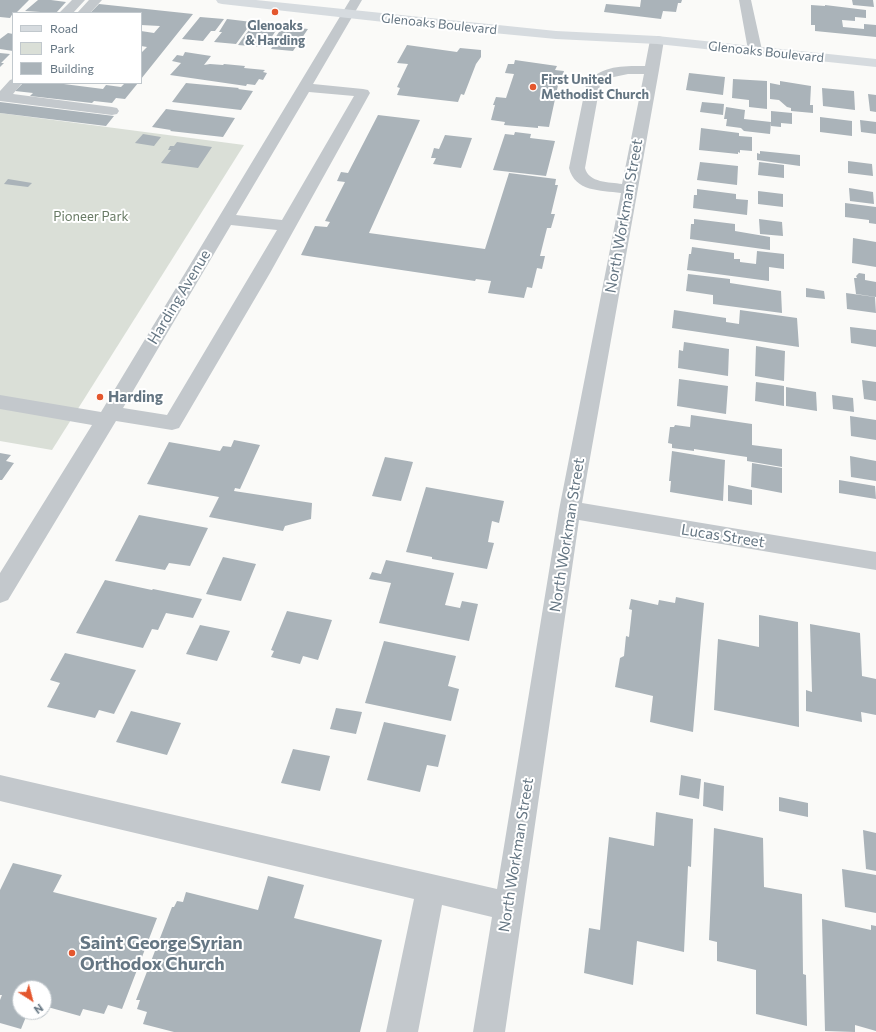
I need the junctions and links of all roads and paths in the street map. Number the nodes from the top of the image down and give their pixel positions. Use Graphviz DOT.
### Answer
graph roads {
  1 [pos="79,0"];
  2 [pos="96,0"];
  3 [pos="222,0"];
  4 [pos="745,0"];
  5 [pos="356,3"];
  6 [pos="66,12"];
  7 [pos="84,12"];
  8 [pos="513,18"];
  9 [pos="657,40"];
  10 [pos="755,50"];
  11 [pos="876,63"];
  12 [pos="652,70"];
  13 [pos="8,78"];
  14 [pos="305,87"];
  15 [pos="112,111"];
  16 [pos="629,190"];
  17 [pos="226,219"];
  18 [pos="287,226"];
  19 [pos="0,402"];
  20 [pos="108,416"];
  21 [pos="570,510"];
  22 [pos="876,561"];
  23 [pos="0,593"];
  24 [pos="0,788"];
  25 [pos="431,888"];
  26 [pos="508,906"];
  27 [pos="402,1032"];
  28 [pos="489,1032"];
  1 -- 6 [label="street"];
  2 -- 7 [label="street"];
  3 -- 5 [label="main road, Glenoaks Boulevard"];
  4 -- 10 [label="street"];
  5 -- 9 [label="main road, Glenoaks Boulevard"];
  5 -- 14 [label="street, Harding Avenue"];
  8 -- 9 [label="main road, Glenoaks Boulevard"];
  9 -- 10 [label="main road, Glenoaks Boulevard"];
  9 -- 12 [label="street, North Workman Street"];
  10 -- 11 [label="main road, Glenoaks Boulevard"];
  12 -- 16 [label="street, North Workman Street"];
  12 -- 16 [label="street"];
  13 -- 15 [label="street"];
  14 -- 17 [label="street, Harding Avenue"];
  14 -- 18 [label="street"];
  16 -- 21 [label="street, North Workman Street"];
  17 -- 18 [label="street"];
  17 -- 20 [label="street, Harding Avenue"];
  18 -- 20 [label="street"];
  19 -- 20 [label="street"];
  20 -- 23 [label="street, Harding Avenue"];
  21 -- 22 [label="street, Lucas Street"];
  21 -- 26 [label="street, North Workman Street"];
  24 -- 25 [label="street"];
  25 -- 26 [label="street"];
  25 -- 27 [label="street"];
  26 -- 28 [label="street, North Workman Street"];
}
